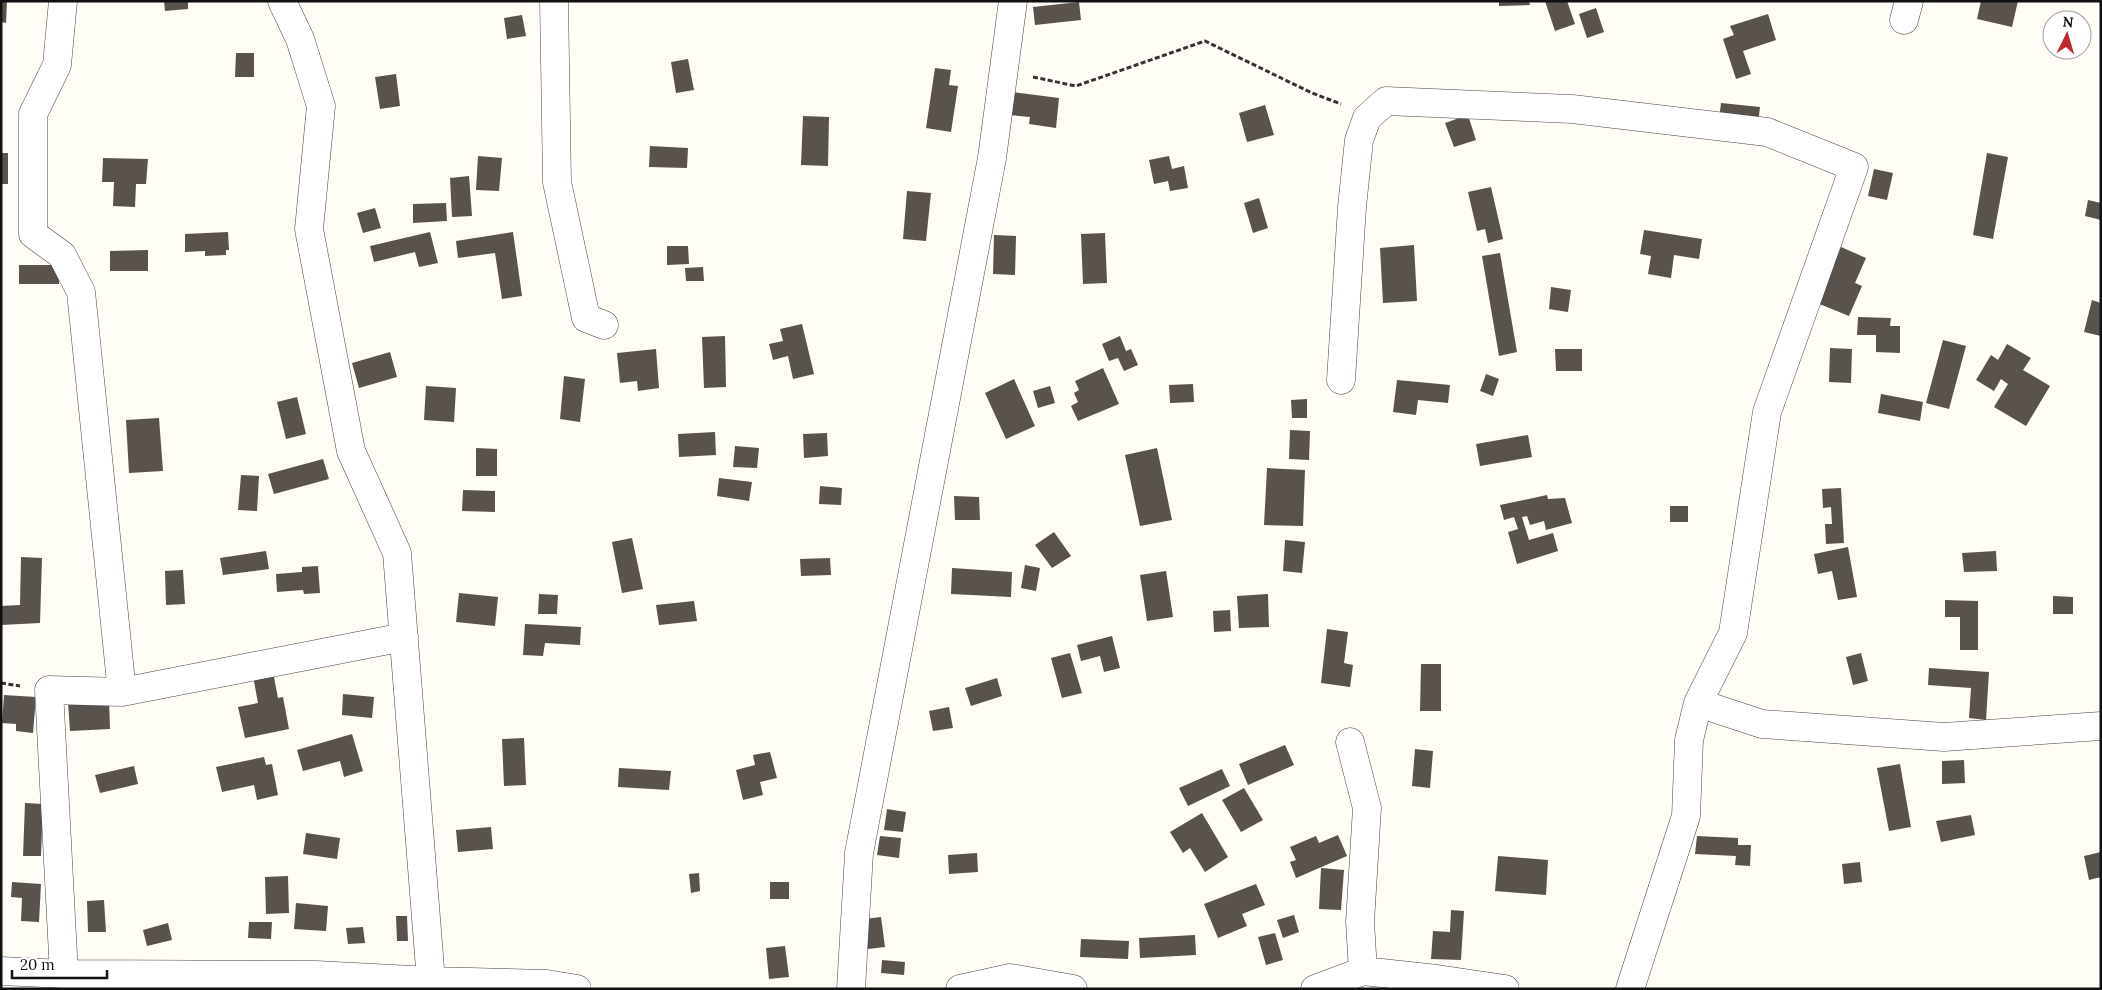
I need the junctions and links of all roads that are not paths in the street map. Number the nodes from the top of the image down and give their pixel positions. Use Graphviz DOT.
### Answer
graph roads {
  1 [pos="63,1"];
  2 [pos="282,1"];
  3 [pos="554,1"];
  4 [pos="1013,1"];
  5 [pos="604,325"];
  6 [pos="1341,380"];
  7 [pos="404,637"];
  8 [pos="122,692"];
  9 [pos="1698,703"];
  10 [pos="2101,726"];
  11 [pos="1350,742"];
  12 [pos="1,971"];
  13 [pos="1363,971"];
  14 [pos="64,974"];
  15 [pos="431,981"];
  16 [pos="238,982"];
  17 [pos="547,986"];
  18 [pos="577,989"];
  19 [pos="851,989"];
  20 [pos="960,989"];
  21 [pos="1073,989"];
  22 [pos="1315,989"];
  23 [pos="1505,989"];
  24 [pos="1630,989"];
  1 -- 8 [label="street"];
  2 -- 7 [label="street"];
  3 -- 5 [label="street"];
  4 -- 19 [label="street"];
  6 -- 9 [label="street"];
  7 -- 8 [label="street"];
  7 -- 15 [label="street"];
  8 -- 14 [label="street"];
  9 -- 10 [label="street"];
  9 -- 24 [label="street"];
  11 -- 13 [label="street"];
  12 -- 14 [label="street"];
  13 -- 22 [label="street"];
  13 -- 23 [label="street"];
  14 -- 16 [label="street"];
  15 -- 16 [label="street"];
  15 -- 17 [label="street"];
  17 -- 18 [label="street"];
  20 -- 21 [label="street"];
}
